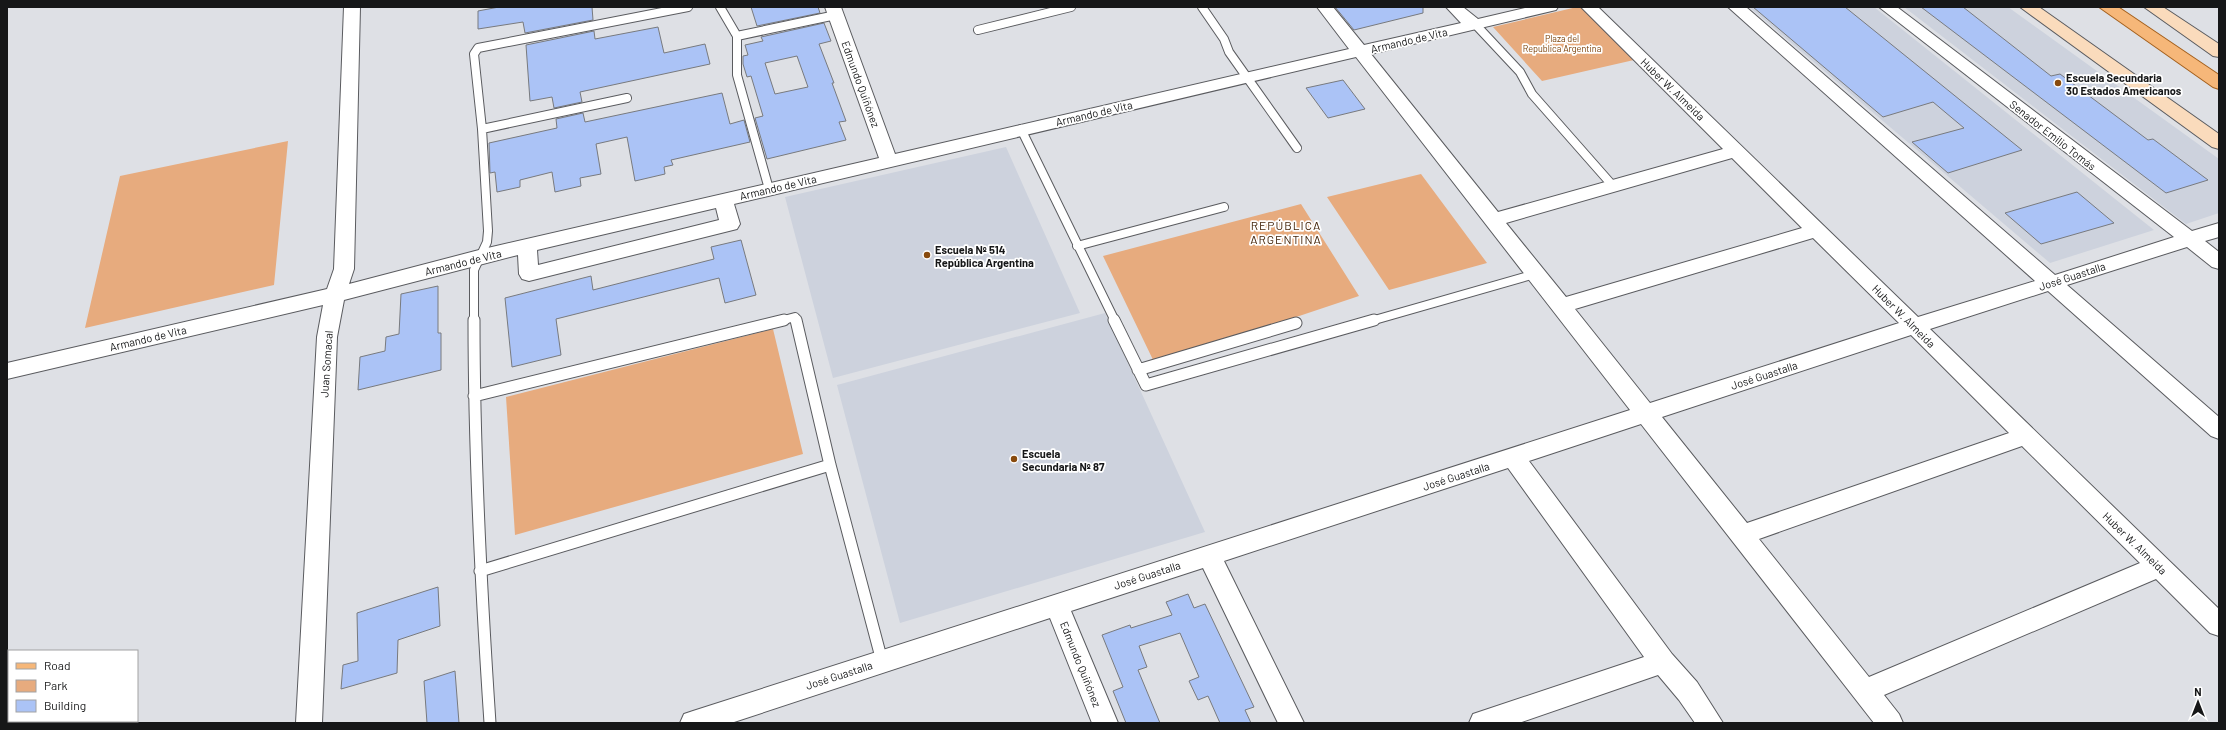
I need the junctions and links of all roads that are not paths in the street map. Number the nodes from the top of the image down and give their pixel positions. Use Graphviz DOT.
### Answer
graph roads {
  1 [pos="352,7"];
  2 [pos="688,7"];
  3 [pos="720,7"];
  4 [pos="1071,7"];
  5 [pos="1202,7"];
  6 [pos="1325,7"];
  7 [pos="1454,7"];
  8 [pos="1550,7"];
  9 [pos="1589,7"];
  10 [pos="1736,7"];
  11 [pos="1887,7"];
  12 [pos="2028,7"];
  13 [pos="2107,7"];
  14 [pos="2152,7"];
  15 [pos="834,11"];
  16 [pos="1476,25"];
  17 [pos="978,30"];
  18 [pos="737,36"];
  19 [pos="1360,51"];
  20 [pos="2219,52"];
  21 [pos="1247,78"];
  22 [pos="2219,83"];
  23 [pos="627,98"];
  24 [pos="482,130"];
  25 [pos="1021,130"];
  26 [pos="2219,143"];
  27 [pos="1297,148"];
  28 [pos="1737,151"];
  29 [pos="889,161"];
  30 [pos="1613,186"];
  31 [pos="769,189"];
  32 [pos="723,200"];
  33 [pos="1224,207"];
  34 [pos="1494,220"];
  35 [pos="1817,230"];
  36 [pos="2219,230"];
  37 [pos="2189,239"];
  38 [pos="527,246"];
  39 [pos="1077,246"];
  40 [pos="479,257"];
  41 [pos="2219,262"];
  42 [pos="1536,274"];
  43 [pos="2050,282"];
  44 [pos="335,294"];
  45 [pos="1561,306"];
  46 [pos="1296,323"];
  47 [pos="1915,326"];
  48 [pos="1138,370"];
  49 [pos="7,371"];
  50 [pos="474,396"];
  51 [pos="1646,413"];
  52 [pos="2219,430"];
  53 [pos="2026,436"];
  54 [pos="1513,457"];
  55 [pos="830,465"];
  56 [pos="1742,535"];
  57 [pos="1209,555"];
  58 [pos="2159,566"];
  59 [pos="480,571"];
  60 [pos="1056,604"];
  61 [pos="2219,625"];
  62 [pos="882,661"];
  63 [pos="1662,662"];
  64 [pos="1865,691"];
  65 [pos="309,723"];
  66 [pos="490,723"];
  67 [pos="692,723"];
  68 [pos="1105,723"];
  69 [pos="1291,723"];
  70 [pos="1482,723"];
  71 [pos="1710,723"];
  72 [pos="1890,723"];
  1 -- 44 [label="street, Juan Somacal"];
  2 -- 24 [label="lane"];
  3 -- 18 [label="lane"];
  4 -- 17 [label="lane"];
  5 -- 21 [label="lane"];
  6 -- 19 [label="street"];
  7 -- 16 [label="street"];
  8 -- 16 [label="street, Armando de Vita"];
  9 -- 28 [label="street, Huber W. Almeida"];
  10 -- 43 [label="street"];
  11 -- 37 [label="street, Senador Emilio Tomás"];
  12 -- 26 [label="main road"];
  13 -- 22 [label="main road"];
  14 -- 20 [label="main road"];
  15 -- 18 [label="lane"];
  15 -- 29 [label="street, Edmundo Quiñónez"];
  16 -- 19 [label="street, Armando de Vita"];
  16 -- 30 [label="lane"];
  18 -- 31 [label="lane"];
  19 -- 21 [label="street, Armando de Vita"];
  19 -- 34 [label="street"];
  21 -- 25 [label="street, Armando de Vita"];
  21 -- 27 [label="lane"];
  23 -- 24 [label="lane"];
  24 -- 40 [label="lane"];
  25 -- 29 [label="street, Armando de Vita"];
  25 -- 39 [label="lane"];
  28 -- 30 [label="street"];
  28 -- 35 [label="street, Huber W. Almeida"];
  29 -- 31 [label="street, Armando de Vita"];
  30 -- 34 [label="street"];
  31 -- 32 [label="street, Armando de Vita"];
  32 -- 38 [label="street, Armando de Vita"];
  32 -- 38 [label="street"];
  33 -- 39 [label="lane"];
  34 -- 42 [label="street"];
  35 -- 45 [label="street"];
  35 -- 47 [label="street, Huber W. Almeida"];
  36 -- 37 [label="street, José Guastalla"];
  37 -- 41 [label="street, Senador Emilio Tomás"];
  37 -- 43 [label="street, José Guastalla"];
  38 -- 40 [label="street, Armando de Vita"];
  39 -- 48 [label="lane"];
  40 -- 44 [label="street, Armando de Vita"];
  40 -- 50 [label="lane"];
  42 -- 45 [label="street"];
  42 -- 48 [label="lane"];
  43 -- 47 [label="street, José Guastalla"];
  43 -- 52 [label="street"];
  44 -- 49 [label="street, Armando de Vita"];
  44 -- 65 [label="street, Juan Somacal"];
  45 -- 51 [label="street"];
  46 -- 48 [label="lane"];
  47 -- 51 [label="street, José Guastalla"];
  47 -- 53 [label="street, Huber W. Almeida"];
  50 -- 55 [label="lane"];
  50 -- 59 [label="lane"];
  51 -- 54 [label="street, José Guastalla"];
  51 -- 56 [label="street"];
  53 -- 56 [label="street"];
  53 -- 58 [label="street, Huber W. Almeida"];
  54 -- 57 [label="street, José Guastalla"];
  54 -- 63 [label="street"];
  55 -- 59 [label="lane"];
  55 -- 62 [label="lane"];
  56 -- 64 [label="street"];
  57 -- 60 [label="street, José Guastalla"];
  57 -- 69 [label="street"];
  58 -- 61 [label="street, Huber W. Almeida"];
  58 -- 64 [label="street"];
  59 -- 66 [label="lane"];
  60 -- 62 [label="street, José Guastalla"];
  60 -- 68 [label="street, Edmundo Quiñónez"];
  62 -- 67 [label="street, José Guastalla"];
  63 -- 70 [label="street"];
  63 -- 71 [label="street"];
  64 -- 72 [label="street"];
}
